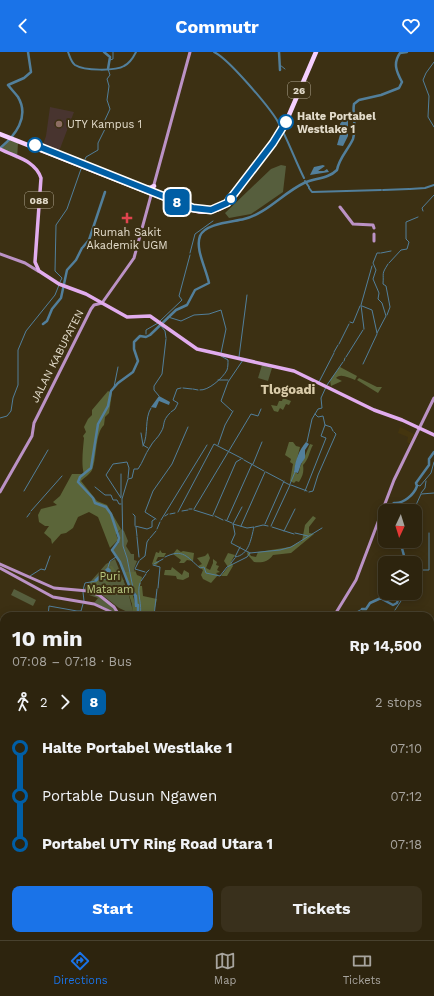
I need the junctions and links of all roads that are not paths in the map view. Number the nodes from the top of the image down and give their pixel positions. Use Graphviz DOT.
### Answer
graph roads {
  1 [pos="190,52"];
  2 [pos="315,52"];
  3 [pos="281,132"];
  4 [pos="0,134"];
  5 [pos="1,150"];
  6 [pos="261,160"];
  7 [pos="90,168"];
  8 [pos="154,186"];
  9 [pos="143,189"];
  10 [pos="159,194"];
  11 [pos="151,196"];
  12 [pos="340,207"];
  13 [pos="194,208"];
  14 [pos="374,228"];
  15 [pos="374,234"];
  16 [pos="374,241"];
  17 [pos="0,254"];
  18 [pos="38,270"];
  19 [pos="102,303"];
  20 [pos="434,398"];
  21 [pos="420,428"];
  22 [pos="434,435"];
  23 [pos="0,492"];
  24 [pos="0,566"];
  25 [pos="111,612"];
  26 [pos="117,612"];
  27 [pos="336,612"];
  1 -- 8 [label="main road, JALAN KABUPATEN"];
  2 -- 3 [label="highway, 26"];
  3 -- 6 [label="highway"];
  3 -- 6 [label="highway, 26"];
  4 -- 7 [label="highway, 26"];
  5 -- 18 [label="main road, 088"];
  6 -- 10 [label="highway, 26"];
  6 -- 11 [label="highway, 26"];
  6 -- 13 [label="highway"];
  7 -- 9 [label="highway"];
  7 -- 9 [label="highway, 26"];
  8 -- 9 [label="highway"];
  8 -- 10 [label="highway"];
  8 -- 11 [label="main road, JALAN KABUPATEN"];
  9 -- 11 [label="highway, 26"];
  9 -- 11 [label="highway"];
  10 -- 11 [label="highway, 26"];
  11 -- 19 [label="main road, JALAN KABUPATEN"];
  12 -- 14 [label="main road"];
  15 -- 16 [label="main road"];
  17 -- 18 [label="main road"];
  18 -- 19 [label="main road"];
  19 -- 21 [label="main road"];
  19 -- 23 [label="main road, JALAN KABUPATEN"];
  20 -- 21 [label="main road"];
  21 -- 22 [label="main road"];
  21 -- 27 [label="main road"];
  24 -- 25 [label="main road"];
  24 -- 26 [label="main road"];
}
